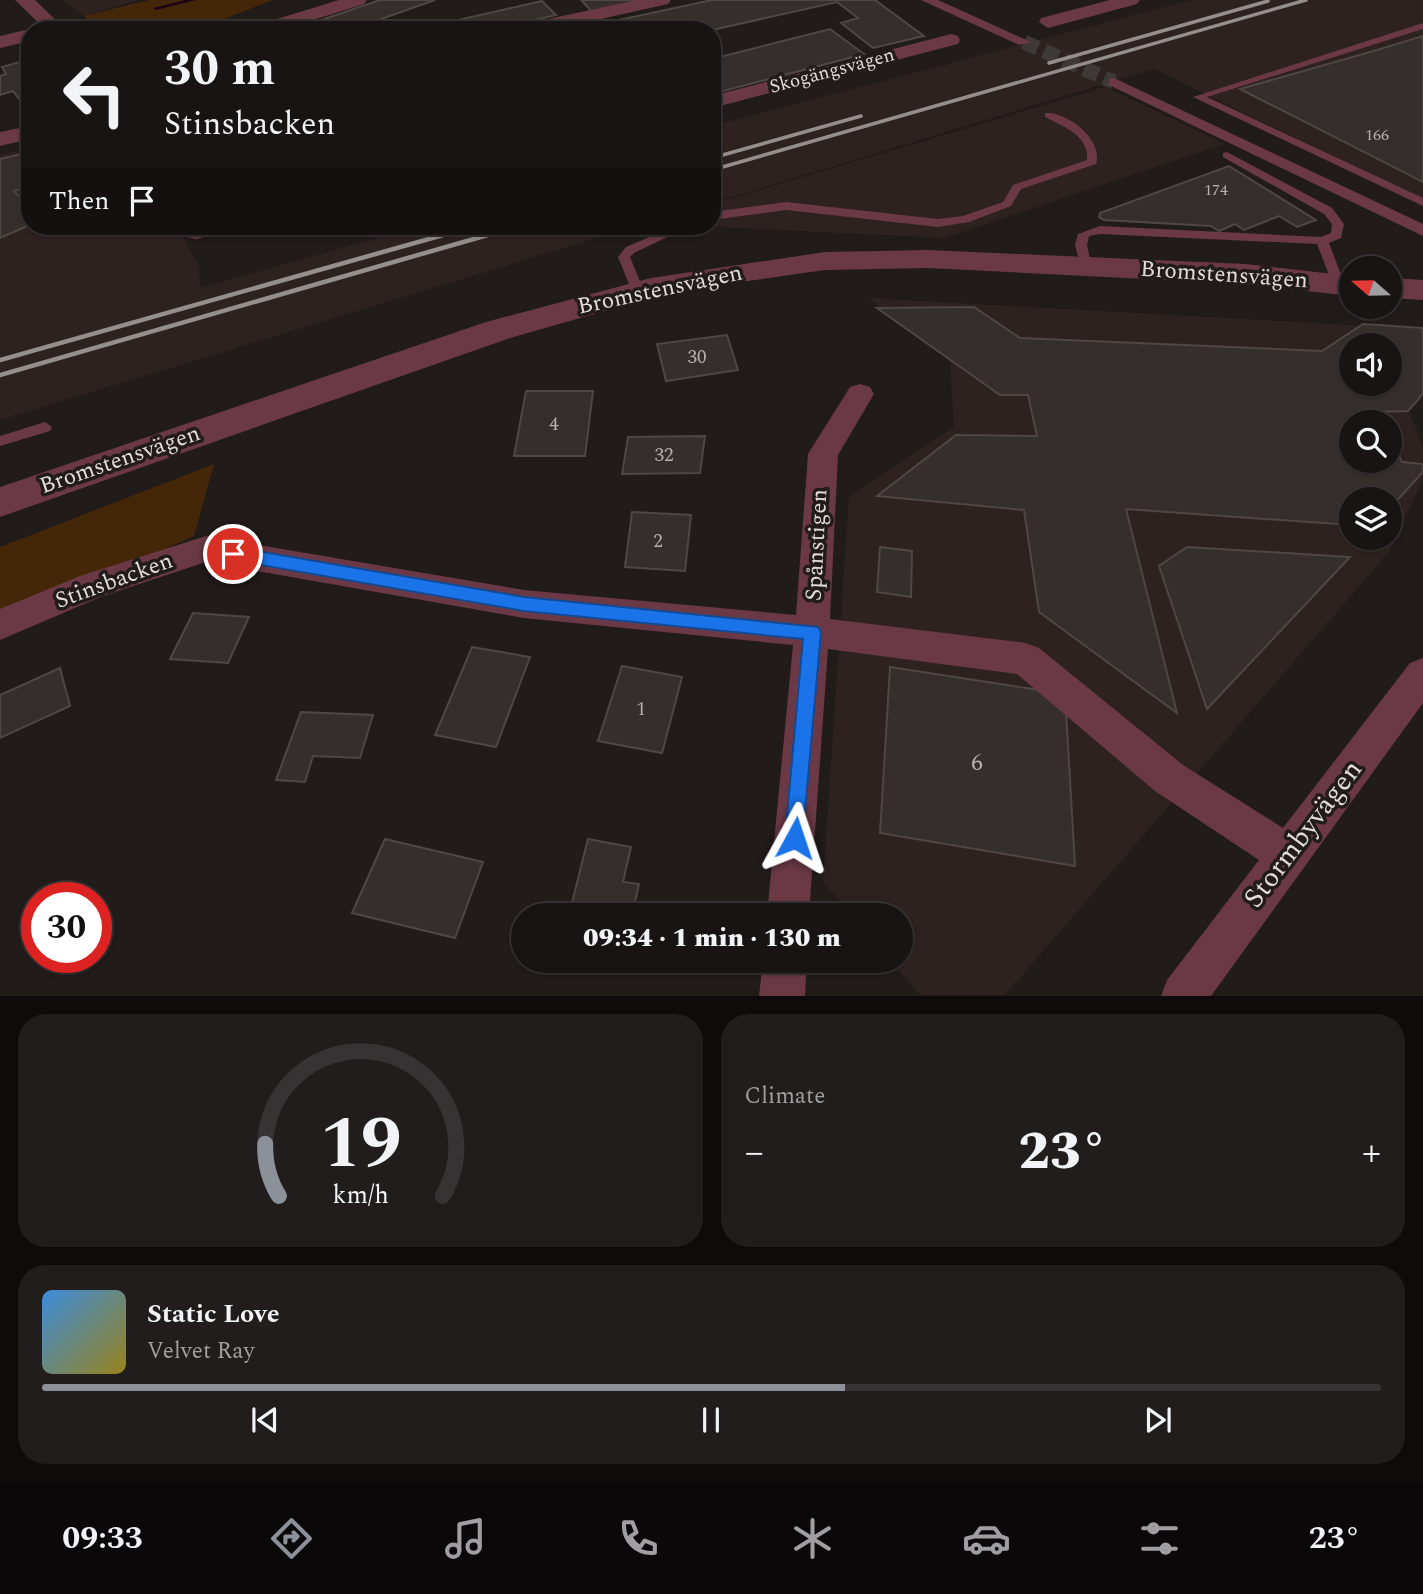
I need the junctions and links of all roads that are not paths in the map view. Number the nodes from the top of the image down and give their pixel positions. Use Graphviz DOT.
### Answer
graph roads {
  1 [pos="24,0"];
  2 [pos="358,0"];
  3 [pos="556,0"];
  4 [pos="662,0"];
  5 [pos="927,0"];
  6 [pos="1131,0"];
  7 [pos="46,21"];
  8 [pos="290,21"];
  9 [pos="579,21"];
  10 [pos="592,21"];
  11 [pos="1048,22"];
  12 [pos="1423,26"];
  13 [pos="21,37"];
  14 [pos="951,40"];
  15 [pos="0,42"];
  16 [pos="1024,42"];
  17 [pos="1114,82"];
  18 [pos="721,100"];
  19 [pos="1049,115"];
  20 [pos="21,134"];
  21 [pos="0,139"];
  22 [pos="1227,155"];
  23 [pos="1423,202"];
  24 [pos="721,215"];
  25 [pos="1423,231"];
  26 [pos="664,235"];
  27 [pos="1322,241"];
  28 [pos="1085,265"];
  29 [pos="1339,274"];
  30 [pos="1339,284"];
  31 [pos="1402,289"];
  32 [pos="1423,290"];
  33 [pos="638,291"];
  34 [pos="860,394"];
  35 [pos="45,427"];
  36 [pos="0,441"];
  37 [pos="0,502"];
  38 [pos="0,625"];
  39 [pos="812,632"];
  40 [pos="1423,674"];
  41 [pos="1287,854"];
  42 [pos="790,903"];
  43 [pos="784,973"];
  44 [pos="782,996"];
  45 [pos="1183,996"];
  1 -- 7 [label="street"];
  2 -- 8 [label="street"];
  3 -- 9 [label="street"];
  4 -- 10 [label="street"];
  5 -- 16 [label="street"];
  6 -- 11 [label="street"];
  12 -- 23 [label="lane"];
  13 -- 15 [label="street"];
  14 -- 18 [label="street, Skogängsvägen"];
  17 -- 25 [label="street"];
  19 -- 24 [label="lane"];
  20 -- 21 [label="street"];
  22 -- 27 [label="lane"];
  26 -- 33 [label="lane"];
  27 -- 28 [label="lane"];
  27 -- 29 [label="lane"];
  28 -- 30 [label="street, Bromstensvägen"];
  28 -- 33 [label="street, Bromstensvägen"];
  31 -- 32 [label="street"];
  33 -- 37 [label="street, Bromstensvägen"];
  34 -- 39 [label="street, Spånstigen"];
  35 -- 36 [label="lane"];
  38 -- 39 [label="street, Stinsbacken"];
  39 -- 41 [label="street, Stinsbacken"];
  39 -- 42 [label="street, Spånstigen"];
  40 -- 41 [label="street, Stormbyvägen"];
  41 -- 45 [label="street, Stormbyvägen"];
  43 -- 44 [label="street"];
}
